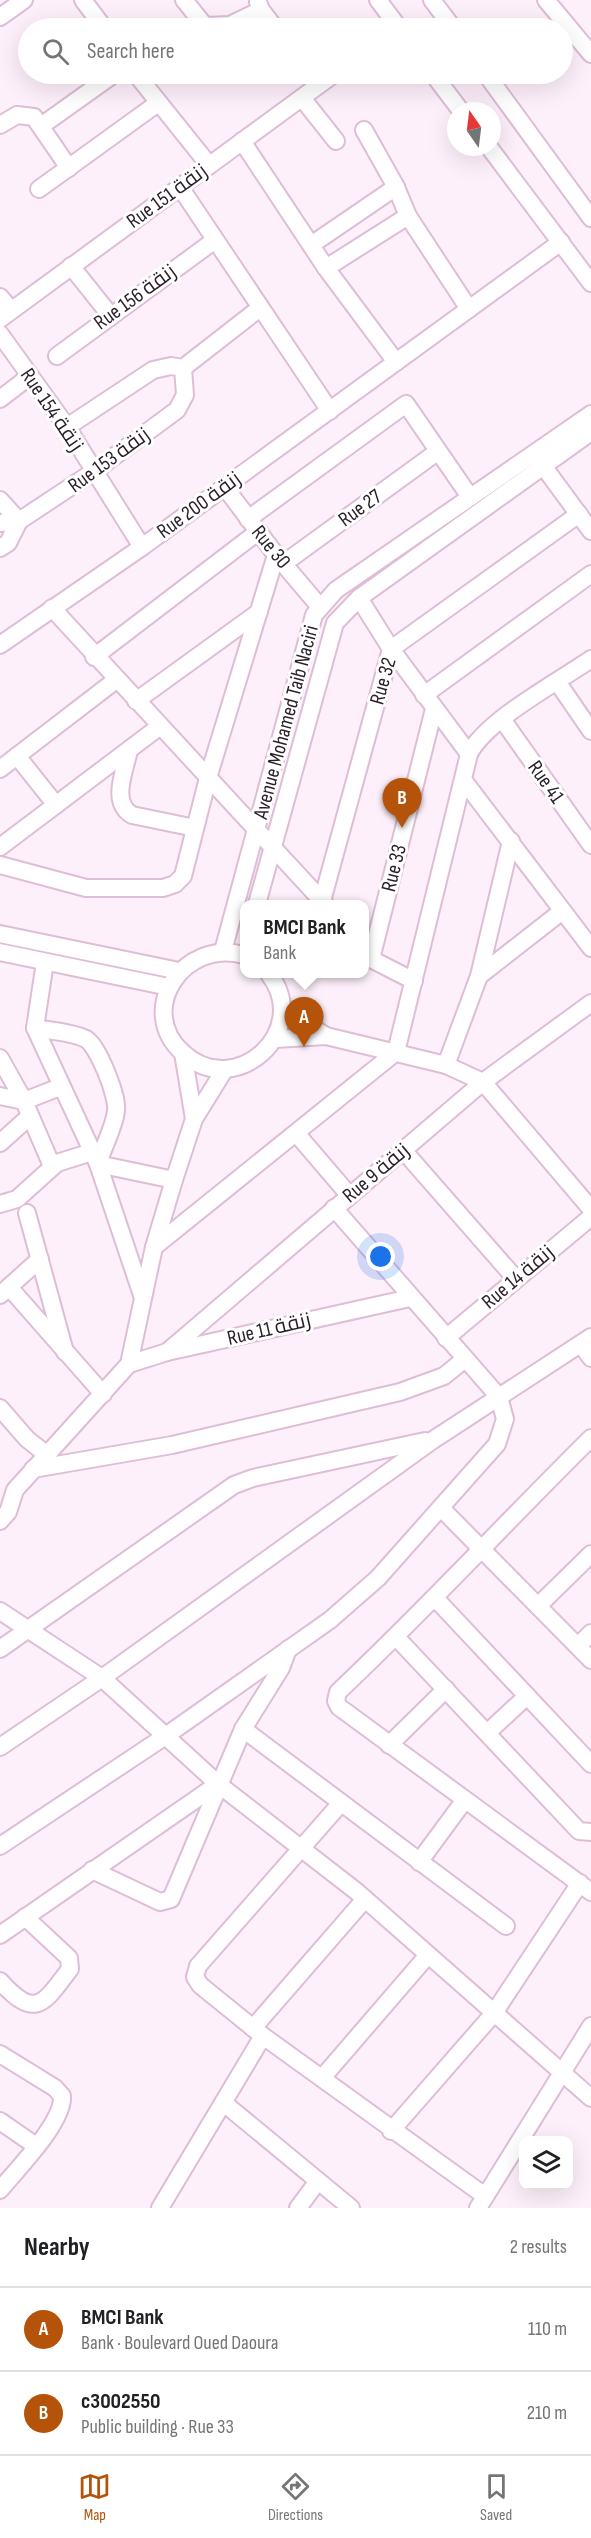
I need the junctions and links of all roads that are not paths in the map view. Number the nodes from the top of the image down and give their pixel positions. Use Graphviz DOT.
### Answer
graph roads {
  1 [pos="24,0"];
  2 [pos="83,0"];
  3 [pos="184,0"];
  4 [pos="378,0"];
  5 [pos="432,0"];
  6 [pos="546,0"];
  7 [pos="260,5"];
  8 [pos="0,17"];
  9 [pos="96,18"];
  10 [pos="196,18"];
  11 [pos="240,18"];
  12 [pos="268,18"];
  13 [pos="391,18"];
  14 [pos="446,18"];
  15 [pos="566,18"];
  16 [pos="573,24"];
  17 [pos="585,35"];
  18 [pos="591,54"];
  19 [pos="100,84"];
  20 [pos="144,84"];
  21 [pos="311,84"];
  22 [pos="441,84"];
  23 [pos="493,84"];
  24 [pos="302,98"];
  25 [pos="454,102"];
  26 [pos="158,103"];
  27 [pos="0,125"];
  28 [pos="40,126"];
  29 [pos="364,130"];
  30 [pos="242,141"];
  31 [pos="336,141"];
  32 [pos="496,156"];
  33 [pos="208,165"];
  34 [pos="69,168"];
  35 [pos="180,187"];
  36 [pos="396,187"];
  37 [pos="39,189"];
  38 [pos="408,216"];
  39 [pos="591,218"];
  40 [pos="215,240"];
  41 [pos="561,242"];
  42 [pos="311,245"];
  43 [pos="71,266"];
  44 [pos="326,268"];
  45 [pos="591,283"];
  46 [pos="0,297"];
  47 [pos="260,308"];
  48 [pos="469,309"];
  49 [pos="5,315"];
  50 [pos="110,315"];
  51 [pos="0,334"];
  52 [pos="57,356"];
  53 [pos="396,362"];
  54 [pos="183,368"];
  55 [pos="30,376"];
  56 [pos="0,399"];
  57 [pos="330,411"];
  58 [pos="591,414"];
  59 [pos="67,427"];
  60 [pos="591,432"];
  61 [pos="437,452"];
  62 [pos="538,460"];
  63 [pos="93,472"];
  64 [pos="224,486"];
  65 [pos="470,497"];
  66 [pos="0,500"];
  67 [pos="579,514"];
  68 [pos="19,522"];
  69 [pos="0,523"];
  70 [pos="253,525"];
  71 [pos="591,531"];
  72 [pos="142,547"];
  73 [pos="0,548"];
  74 [pos="280,559"];
  75 [pos="591,574"];
  76 [pos="359,598"];
  77 [pos="320,606"];
  78 [pos="52,608"];
  79 [pos="259,612"];
  80 [pos="0,645"];
  81 [pos="391,649"];
  82 [pos="94,657"];
  83 [pos="591,659"];
  84 [pos="116,680"];
  85 [pos="558,682"];
  86 [pos="136,701"];
  87 [pos="429,702"];
  88 [pos="502,719"];
  89 [pos="159,727"];
  90 [pos="591,731"];
  91 [pos="129,750"];
  92 [pos="469,754"];
  93 [pos="7,759"];
  94 [pos="208,778"];
  95 [pos="464,781"];
  96 [pos="56,805"];
  97 [pos="195,828"];
  98 [pos="258,830"];
  99 [pos="511,842"];
  100 [pos="591,845"];
  101 [pos="273,846"];
  102 [pos="0,847"];
  103 [pos="0,865"];
  104 [pos="258,900"];
  105 [pos="320,900"];
  106 [pos="324,900"];
  107 [pos="561,912"];
  108 [pos="0,934"];
  109 [pos="591,948"];
  110 [pos="369,950"];
  111 [pos="223,951"];
  112 [pos="0,952"];
  113 [pos="240,954"];
  114 [pos="369,955"];
  115 [pos="45,962"];
  116 [pos="179,971"];
  117 [pos="479,976"];
  118 [pos="271,978"];
  119 [pos="414,981"];
  120 [pos="169,987"];
  121 [pos="591,1003"];
  122 [pos="282,1008"];
  123 [pos="35,1028"];
  124 [pos="326,1036"];
  125 [pos="274,1039"];
  126 [pos="396,1052"];
  127 [pos="183,1053"];
  128 [pos="0,1058"];
  129 [pos="446,1065"];
  130 [pos="225,1069"];
  131 [pos="483,1082"];
  132 [pos="60,1087"];
  133 [pos="0,1096"];
  134 [pos="27,1108"];
  135 [pos="194,1119"];
  136 [pos="296,1133"];
  137 [pos="0,1143"];
  138 [pos="404,1150"];
  139 [pos="95,1158"];
  140 [pos="52,1166"];
  141 [pos="174,1180"];
  142 [pos="349,1195"];
  143 [pos="0,1204"];
  144 [pos="334,1208"];
  145 [pos="591,1209"];
  146 [pos="27,1213"];
  147 [pos="591,1217"];
  148 [pos="154,1247"];
  149 [pos="40,1259"];
  150 [pos="515,1278"];
  151 [pos="4,1291"];
  152 [pos="142,1296"];
  153 [pos="410,1298"];
  154 [pos="446,1338"];
  155 [pos="586,1341"];
  156 [pos="65,1352"];
  157 [pos="167,1352"];
  158 [pos="591,1358"];
  159 [pos="465,1359"];
  160 [pos="129,1364"];
  161 [pos="103,1394"];
  162 [pos="499,1397"];
  163 [pos="0,1408"];
  164 [pos="591,1438"];
  165 [pos="434,1440"];
  166 [pos="46,1454"];
  167 [pos="33,1469"];
  168 [pos="8,1494"];
  169 [pos="442,1509"];
  170 [pos="0,1521"];
  171 [pos="480,1547"];
  172 [pos="591,1554"];
  173 [pos="435,1598"];
  174 [pos="538,1606"];
  175 [pos="0,1611"];
  176 [pos="30,1628"];
  177 [pos="591,1633"];
  178 [pos="396,1637"];
  179 [pos="578,1646"];
  180 [pos="0,1649"];
  181 [pos="288,1649"];
  182 [pos="591,1660"];
  183 [pos="102,1678"];
  184 [pos="446,1689"];
  185 [pos="527,1696"];
  186 [pos="243,1729"];
  187 [pos="488,1733"];
  188 [pos="166,1735"];
  189 [pos="389,1744"];
  190 [pos="0,1747"];
  191 [pos="591,1764"];
  192 [pos="218,1784"];
  193 [pos="464,1801"];
  194 [pos="340,1803"];
  195 [pos="591,1832"];
  196 [pos="0,1846"];
  197 [pos="302,1848"];
  198 [pos="419,1862"];
  199 [pos="92,1870"];
  200 [pos="586,1888"];
  201 [pos="365,1899"];
  202 [pos="25,1917"];
  203 [pos="506,1926"];
  204 [pos="0,1935"];
  205 [pos="428,1955"];
  206 [pos="0,1981"];
  207 [pos="494,2013"];
  208 [pos="591,2026"];
  209 [pos="258,2032"];
  210 [pos="1,2056"];
  211 [pos="562,2074"];
  212 [pos="322,2078"];
  213 [pos="591,2098"];
  214 [pos="225,2104"];
  215 [pos="0,2121"];
  216 [pos="391,2131"];
  217 [pos="36,2146"];
  218 [pos="318,2181"];
  219 [pos="0,2190"];
  220 [pos="481,2202"];
  221 [pos="160,2208"];
  222 [pos="298,2208"];
  223 [pos="351,2208"];
  1 -- 8 [label="street"];
  2 -- 9 [label="street"];
  3 -- 10 [label="street"];
  4 -- 13 [label="street"];
  5 -- 14 [label="street"];
  6 -- 15 [label="street"];
  7 -- 11 [label="street"];
  7 -- 12 [label="street"];
  16 -- 17 [label="street"];
  17 -- 18 [label="street"];
  19 -- 28 [label="street"];
  20 -- 26 [label="street"];
  21 -- 24 [label="street, Rue 151 زنقة"];
  22 -- 25 [label="street"];
  23 -- 39 [label="street"];
  24 -- 30 [label="street, Rue 151 زنقة"];
  24 -- 31 [label="street"];
  26 -- 33 [label="street"];
  26 -- 34 [label="street"];
  27 -- 28 [label="street"];
  28 -- 34 [label="street"];
  29 -- 36 [label="street"];
  30 -- 33 [label="street, Rue 151 زنقة"];
  30 -- 42 [label="street"];
  32 -- 41 [label="street"];
  33 -- 35 [label="street, Rue 151 زنقة"];
  34 -- 37 [label="street"];
  35 -- 40 [label="street"];
  35 -- 43 [label="street, Rue 151 زنقة"];
  36 -- 38 [label="street"];
  36 -- 42 [label="street"];
  38 -- 44 [label="street"];
  38 -- 48 [label="street"];
  40 -- 47 [label="street"];
  40 -- 50 [label="street, Rue 156 زنقة"];
  41 -- 45 [label="street"];
  41 -- 48 [label="street, Rue 200 زنقة"];
  42 -- 44 [label="street"];
  43 -- 49 [label="street, Rue 151 زنقة"];
  43 -- 50 [label="street"];
  44 -- 53 [label="street"];
  46 -- 49 [label="street"];
  47 -- 54 [label="street"];
  47 -- 57 [label="street"];
  48 -- 53 [label="street, Rue 200 زنقة"];
  50 -- 52 [label="street, Rue 156 زنقة"];
  51 -- 55 [label="street, Rue 154 زنقة"];
  53 -- 57 [label="street, Rue 200 زنقة"];
  54 -- 59 [label="street"];
  54 -- 63 [label="street, Rue 153 زنقة"];
  55 -- 56 [label="street"];
  55 -- 59 [label="street, Rue 154 زنقة"];
  57 -- 64 [label="street, Rue 200 زنقة"];
  58 -- 62 [label="street, Avenue Mohamed Taib Naciri"];
  59 -- 63 [label="street, Rue 154 زنقة"];
  60 -- 62 [label="street, Avenue Mohamed Taib Naciri"];
  61 -- 65 [label="street"];
  61 -- 70 [label="street"];
  61 -- 74 [label="street, Rue 27"];
  62 -- 65 [label="street, Avenue Mohamed Taib Naciri"];
  62 -- 67 [label="street"];
  62 -- 76 [label="street, Avenue Mohamed Taib Naciri"];
  63 -- 68 [label="street, Rue 153 زنقة"];
  63 -- 72 [label="street, Rue 154 زنقة"];
  64 -- 70 [label="street, Rue 30"];
  64 -- 72 [label="street, Rue 200 زنقة"];
  65 -- 77 [label="street, Avenue Mohamed Taib Naciri"];
  66 -- 68 [label="street"];
  67 -- 71 [label="street"];
  67 -- 81 [label="street, Rue 32"];
  68 -- 69 [label="street"];
  68 -- 73 [label="street"];
  70 -- 74 [label="street, Rue 30"];
  70 -- 82 [label="street"];
  72 -- 78 [label="street, Rue 200 زنقة"];
  74 -- 77 [label="street, Rue 30"];
  74 -- 79 [label="street"];
  75 -- 87 [label="street"];
  76 -- 81 [label="street"];
  76 -- 101 [label="street, Avenue Mohamed Taib Naciri"];
  77 -- 98 [label="street, Avenue Mohamed Taib Naciri"];
  78 -- 80 [label="street, Rue 200 زنقة"];
  78 -- 82 [label="street"];
  79 -- 86 [label="street"];
  79 -- 94 [label="street"];
  81 -- 87 [label="street"];
  81 -- 106 [label="street, Rue 32"];
  82 -- 84 [label="street"];
  83 -- 85 [label="street"];
  84 -- 86 [label="street"];
  84 -- 93 [label="street"];
  85 -- 88 [label="street"];
  85 -- 90 [label="street"];
  86 -- 89 [label="street"];
  87 -- 92 [label="street"];
  87 -- 110 [label="street, Rue 33"];
  88 -- 92 [label="street"];
  88 -- 100 [label="street, Rue 41"];
  89 -- 91 [label="street"];
  89 -- 94 [label="street"];
  91 -- 96 [label="street"];
  91 -- 97 [label="street"];
  92 -- 95 [label="street"];
  93 -- 96 [label="street"];
  94 -- 97 [label="street"];
  94 -- 98 [label="street"];
  95 -- 99 [label="street"];
  95 -- 119 [label="street"];
  96 -- 102 [label="street"];
  97 -- 103 [label="street"];
  98 -- 101 [label="street"];
  98 -- 111 [label="street, Avenue Mohamed Taib Naciri"];
  99 -- 107 [label="street"];
  99 -- 117 [label="street"];
  101 -- 104 [label="street, Avenue Mohamed Taib Naciri"];
  101 -- 105 [label="street"];
  107 -- 109 [label="street"];
  107 -- 117 [label="street"];
  108 -- 116 [label="street"];
  111 -- 113 [label="street"];
  111 -- 116 [label="street"];
  112 -- 115 [label="street"];
  114 -- 119 [label="street"];
  115 -- 120 [label="street"];
  115 -- 123 [label="street"];
  116 -- 120 [label="street"];
  117 -- 129 [label="street"];
  118 -- 122 [label="street"];
  119 -- 126 [label="street"];
  120 -- 127 [label="street"];
  121 -- 131 [label="street, Rue 9 زنقة"];
  122 -- 124 [label="street"];
  122 -- 125 [label="street"];
  123 -- 132 [label="street"];
  123 -- 139 [label="street"];
  124 -- 125 [label="street"];
  124 -- 126 [label="street"];
  125 -- 130 [label="street"];
  126 -- 129 [label="street"];
  126 -- 136 [label="street"];
  127 -- 130 [label="street"];
  127 -- 135 [label="street"];
  128 -- 134 [label="street"];
  129 -- 131 [label="street"];
  130 -- 135 [label="street"];
  131 -- 138 [label="street, Rue 9 زنقة"];
  131 -- 145 [label="street"];
  132 -- 134 [label="street"];
  132 -- 139 [label="street"];
  133 -- 134 [label="street"];
  134 -- 137 [label="street"];
  134 -- 140 [label="street"];
  135 -- 141 [label="street"];
  136 -- 142 [label="street"];
  136 -- 148 [label="street"];
  138 -- 142 [label="street, Rue 9 زنقة"];
  138 -- 150 [label="street"];
  139 -- 140 [label="street"];
  139 -- 141 [label="street"];
  139 -- 152 [label="street"];
  140 -- 143 [label="street"];
  141 -- 148 [label="street"];
  142 -- 144 [label="street, Rue 9 زنقة"];
  144 -- 153 [label="street"];
  144 -- 157 [label="street, Rue 9 زنقة"];
  146 -- 149 [label="street"];
  147 -- 150 [label="street, Rue 14 زنقة"];
  148 -- 152 [label="street"];
  149 -- 151 [label="street"];
  149 -- 156 [label="street"];
  150 -- 154 [label="street, Rue 14 زنقة"];
  151 -- 156 [label="street"];
  152 -- 160 [label="street"];
  153 -- 154 [label="street"];
  153 -- 157 [label="street, Rue 11 زنقة"];
  154 -- 159 [label="street"];
  155 -- 158 [label="street"];
  155 -- 162 [label="street"];
  156 -- 161 [label="street"];
  157 -- 160 [label="street, Rue 11 زنقة"];
  159 -- 162 [label="street"];
  159 -- 167 [label="street"];
  160 -- 161 [label="street"];
  161 -- 166 [label="street"];
  162 -- 165 [label="street"];
  162 -- 169 [label="street"];
  163 -- 166 [label="street"];
  164 -- 171 [label="street"];
  165 -- 176 [label="street"];
  165 -- 183 [label="street"];
  166 -- 167 [label="street"];
  167 -- 168 [label="street"];
  168 -- 170 [label="street"];
  169 -- 171 [label="street"];
  169 -- 181 [label="street"];
  171 -- 173 [label="street"];
  171 -- 174 [label="street"];
  172 -- 174 [label="street"];
  173 -- 178 [label="street"];
  173 -- 185 [label="street"];
  174 -- 179 [label="street"];
  175 -- 176 [label="street"];
  176 -- 180 [label="street"];
  176 -- 183 [label="street"];
  177 -- 179 [label="street"];
  178 -- 184 [label="street"];
  178 -- 189 [label="street"];
  179 -- 182 [label="street"];
  181 -- 186 [label="street"];
  181 -- 188 [label="street"];
  183 -- 188 [label="street"];
  183 -- 190 [label="street"];
  184 -- 187 [label="street"];
  184 -- 189 [label="street"];
  185 -- 187 [label="street"];
  185 -- 191 [label="street"];
  186 -- 192 [label="street"];
  186 -- 194 [label="street"];
  187 -- 195 [label="street"];
  188 -- 192 [label="street"];
  188 -- 196 [label="street"];
  189 -- 193 [label="street"];
  192 -- 197 [label="street"];
  192 -- 199 [label="street"];
  192 -- 199 [label="street"];
  193 -- 198 [label="street"];
  193 -- 200 [label="street"];
  194 -- 197 [label="street"];
  194 -- 198 [label="street"];
  197 -- 201 [label="street"];
  197 -- 209 [label="street"];
  198 -- 203 [label="street"];
  199 -- 202 [label="street"];
  200 -- 207 [label="street"];
  201 -- 205 [label="street"];
  201 -- 209 [label="street"];
  202 -- 204 [label="street"];
  202 -- 206 [label="street"];
  205 -- 207 [label="street"];
  205 -- 212 [label="street"];
  207 -- 211 [label="street"];
  207 -- 216 [label="street"];
  208 -- 211 [label="street"];
  209 -- 212 [label="street"];
  209 -- 214 [label="street"];
  210 -- 217 [label="street"];
  211 -- 213 [label="street"];
  211 -- 220 [label="street"];
  212 -- 216 [label="street"];
  214 -- 218 [label="street"];
  214 -- 221 [label="street"];
  215 -- 217 [label="street"];
  216 -- 220 [label="street"];
  217 -- 219 [label="street"];
  218 -- 222 [label="street"];
  218 -- 223 [label="street"];
}
